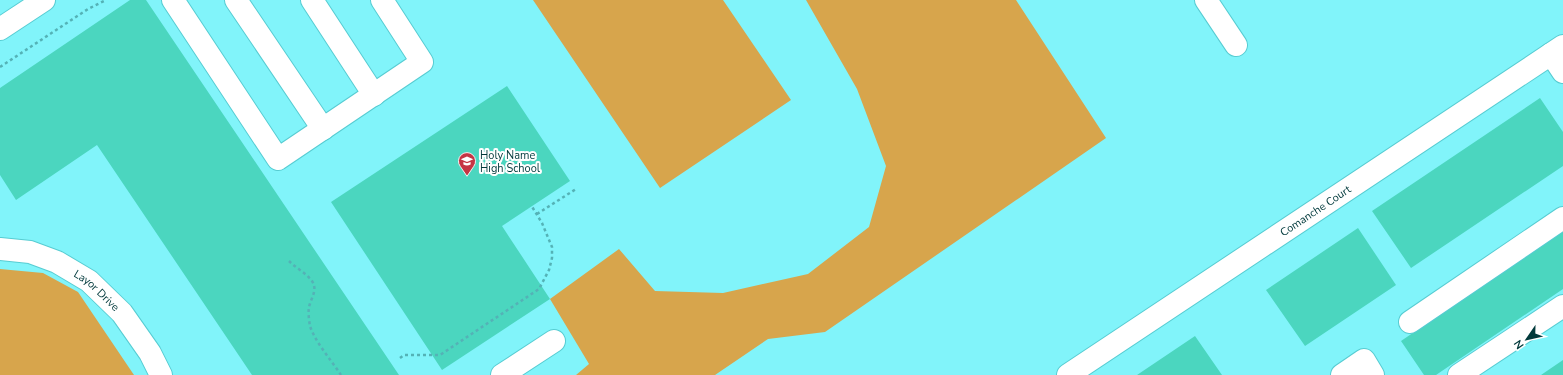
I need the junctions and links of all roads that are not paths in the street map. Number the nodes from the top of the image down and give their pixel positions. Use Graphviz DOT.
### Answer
graph roads {
  1 [pos="44,0"];
  2 [pos="173,0"];
  3 [pos="236,0"];
  4 [pos="312,0"];
  5 [pos="382,0"];
  6 [pos="1206,0"];
  7 [pos="0,29"];
  8 [pos="1236,45"];
  9 [pos="1557,50"];
  10 [pos="1563,72"];
  11 [pos="374,95"];
  12 [pos="323,130"];
  13 [pos="1563,218"];
  14 [pos="0,249"];
  15 [pos="1563,306"];
  16 [pos="1410,322"];
  17 [pos="554,341"];
  18 [pos="161,375"];
  19 [pos="502,375"];
  20 [pos="1068,375"];
  21 [pos="1342,375"];
  22 [pos="1374,375"];
  23 [pos="1459,375"];
  1 -- 7 [label="street"];
  2 -- 12 [label="street"];
  3 -- 12 [label="street"];
  4 -- 11 [label="street"];
  5 -- 11 [label="street"];
  6 -- 8 [label="street"];
  9 -- 10 [label="street"];
  9 -- 20 [label="street, Comanche Court"];
  11 -- 12 [label="street"];
  13 -- 16 [label="street"];
  14 -- 18 [label="street, Layor Drive"];
  15 -- 23 [label="street"];
  17 -- 19 [label="street"];
  21 -- 22 [label="street"];
}
